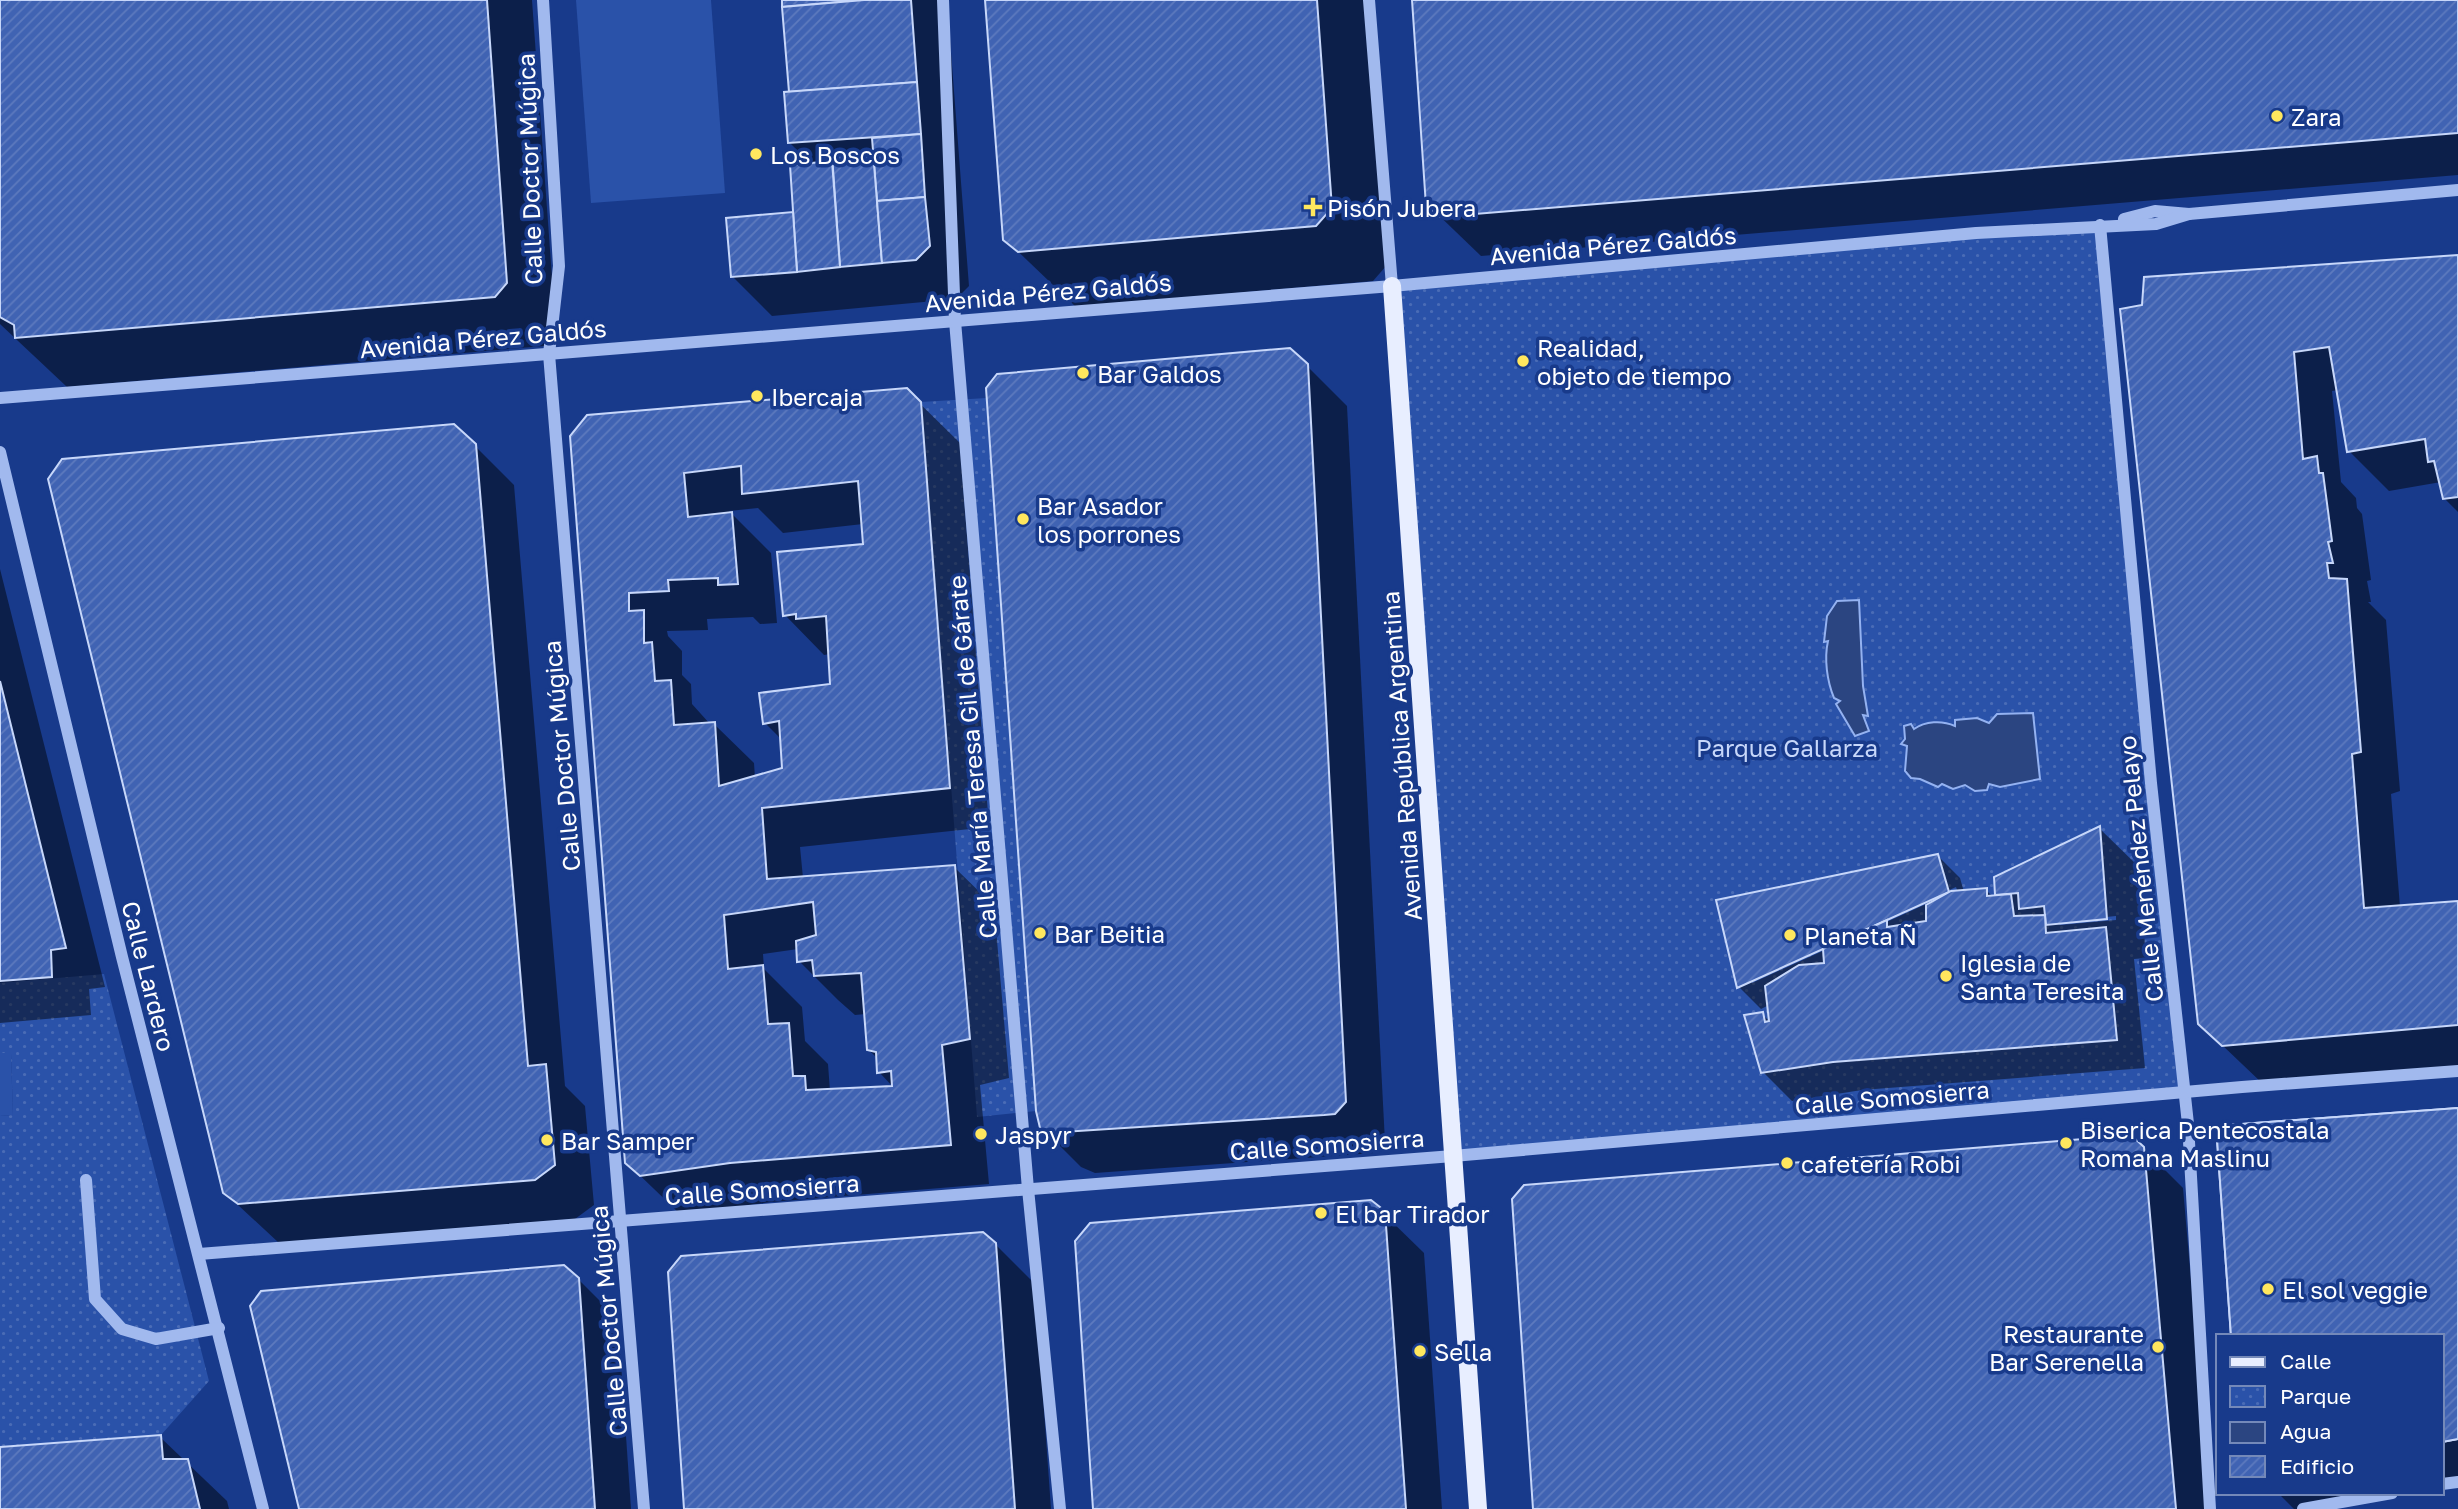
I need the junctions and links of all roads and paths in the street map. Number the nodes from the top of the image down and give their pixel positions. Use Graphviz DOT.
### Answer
graph roads {
  1 [pos="542,0"];
  2 [pos="943,0"];
  3 [pos="1369,0"];
  4 [pos="2458,190"];
  5 [pos="2100,225"];
  6 [pos="1392,286"];
  7 [pos="954,321"];
  8 [pos="549,354"];
  9 [pos="0,398"];
  10 [pos="0,452"];
  11 [pos="2458,1072"];
  12 [pos="2183,1093"];
  13 [pos="1453,1156"];
  14 [pos="86,1180"];
  15 [pos="1028,1189"];
  16 [pos="621,1221"];
  17 [pos="199,1254"];
  18 [pos="219,1328"];
  19 [pos="2381,1495"];
  20 [pos="262,1509"];
  21 [pos="644,1509"];
  22 [pos="1060,1509"];
  23 [pos="1478,1509"];
  24 [pos="2210,1509"];
  25 [pos="2303,1509"];
  1 -- 8 [label="street, Calle Doctor Múgica"];
  2 -- 7 [label="street, Calle María Teresa Gil de Gárate"];
  3 -- 6 [label="street, Avenida República Argentina"];
  4 -- 5 [label="street, Avenida Pérez Galdós"];
  5 -- 6 [label="street, Avenida Pérez Galdós"];
  5 -- 12 [label="street, Calle Menéndez Pelayo"];
  6 -- 7 [label="street, Avenida Pérez Galdós"];
  6 -- 13 [label="main road, Avenida República Argentina"];
  7 -- 8 [label="street, Avenida Pérez Galdós"];
  7 -- 15 [label="street, Calle María Teresa Gil de Gárate"];
  8 -- 9 [label="street, Avenida Pérez Galdós"];
  8 -- 16 [label="street, Calle Doctor Múgica"];
  10 -- 17 [label="street, Calle Lardero"];
  11 -- 12 [label="street, Calle Somosierra"];
  12 -- 13 [label="street, Calle Somosierra"];
  12 -- 24 [label="street, Calle Menéndez Pelayo"];
  13 -- 15 [label="street, Calle Somosierra"];
  13 -- 23 [label="main road, Avenida República Argentina"];
  14 -- 18 [label="street"];
  15 -- 16 [label="street, Calle Somosierra"];
  15 -- 22 [label="street, Calle María Teresa Gil de Gárate"];
  16 -- 17 [label="street, Calle Somosierra"];
  16 -- 21 [label="street, Calle Doctor Múgica"];
  17 -- 18 [label="street, Calle Lardero"];
  18 -- 20 [label="street, Calle Lardero"];
  19 -- 25 [label="street"];
}
